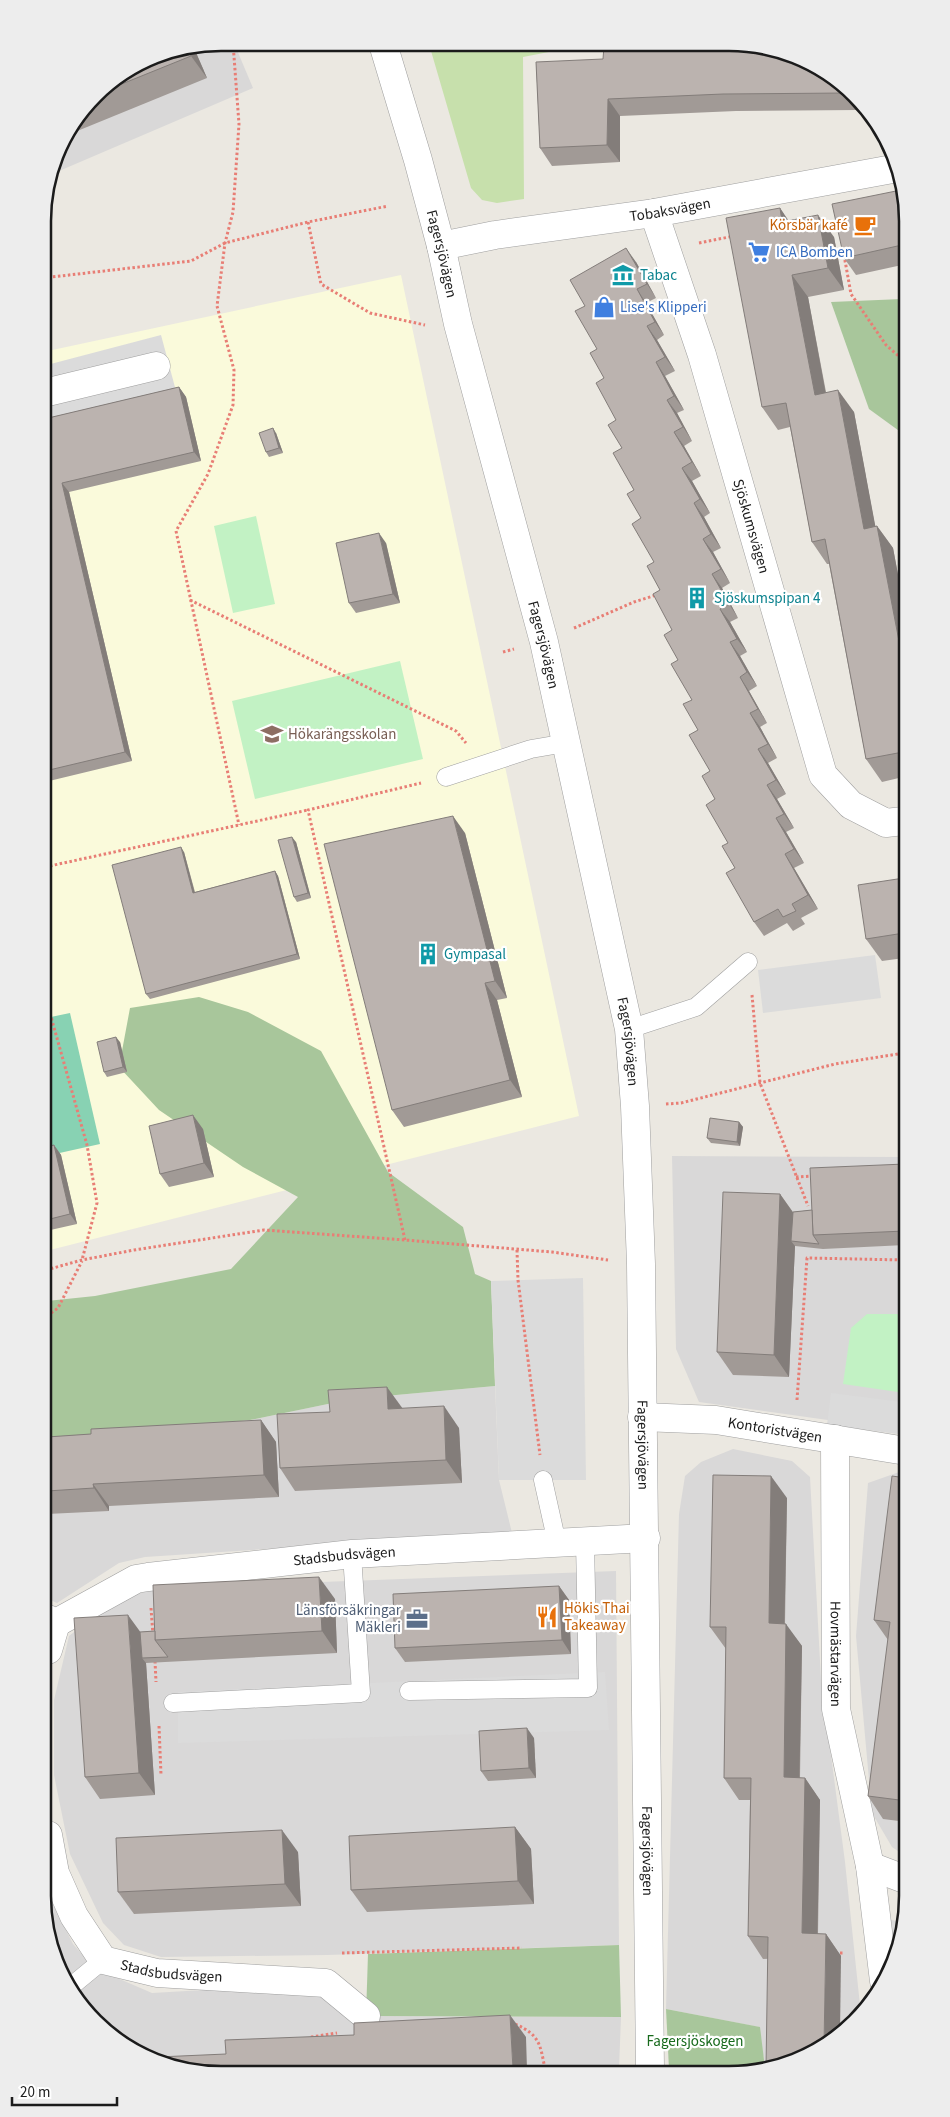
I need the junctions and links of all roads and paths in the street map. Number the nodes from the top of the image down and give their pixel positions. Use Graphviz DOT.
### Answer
graph roads {
  1 [pos="234,51"];
  2 [pos="385,51"];
  3 [pos="890,169"];
  4 [pos="388,206"];
  5 [pos="654,213"];
  6 [pos="308,222"];
  7 [pos="744,234"];
  8 [pos="225,243"];
  9 [pos="441,246"];
  10 [pos="842,246"];
  11 [pos="666,248"];
  12 [pos="52,277"];
  13 [pos="425,325"];
  14 [pos="899,356"];
  15 [pos="156,366"];
  16 [pos="52,390"];
  17 [pos="664,593"];
  18 [pos="190,600"];
  19 [pos="544,642"];
  20 [pos="566,743"];
  21 [pos="484,764"];
  22 [pos="446,777"];
  23 [pos="308,810"];
  24 [pos="899,822"];
  25 [pos="238,825"];
  26 [pos="52,866"];
  27 [pos="748,962"];
  28 [pos="52,1019"];
  29 [pos="629,1029"];
  30 [pos="899,1054"];
  31 [pos="760,1083"];
  32 [pos="635,1106"];
  33 [pos="822,1176"];
  34 [pos="796,1177"];
  35 [pos="808,1206"];
  36 [pos="405,1240"];
  37 [pos="517,1250"];
  38 [pos="82,1260"];
  39 [pos="898,1260"];
  40 [pos="641,1264"];
  41 [pos="51,1269"];
  42 [pos="51,1313"];
  43 [pos="642,1417"];
  44 [pos="795,1433"];
  45 [pos="834,1439"];
  46 [pos="898,1450"];
  47 [pos="543,1480"];
  48 [pos="646,1538"];
  49 [pos="585,1542"];
  50 [pos="557,1543"];
  51 [pos="352,1554"];
  52 [pos="52,1621"];
  53 [pos="155,1657"];
  54 [pos="157,1673"];
  55 [pos="409,1692"];
  56 [pos="173,1703"];
  57 [pos="51,1851"];
  58 [pos="870,1866"];
  59 [pos="898,1877"];
  60 [pos="522,1948"];
  61 [pos="826,1952"];
  62 [pos="843,1953"];
  63 [pos="342,1954"];
  64 [pos="103,1960"];
  65 [pos="882,1968"];
  66 [pos="75,1983"];
  67 [pos="372,2022"];
  68 [pos="512,2023"];
  69 [pos="304,2038"];
  70 [pos="544,2066"];
  71 [pos="650,2066"];
  1 -- 8 [label="path"];
  2 -- 9 [label="street, Fagersjövägen"];
  3 -- 5 [label="street, Tobaksvägen"];
  4 -- 6 [label="path"];
  5 -- 9 [label="street, Tobaksvägen"];
  5 -- 11 [label="street, Sjöskumsvägen"];
  6 -- 8 [label="path"];
  6 -- 13 [label="path"];
  7 -- 11 [label="path"];
  8 -- 12 [label="path"];
  8 -- 18 [label="path"];
  9 -- 19 [label="street, Fagersjövägen"];
  10 -- 14 [label="path"];
  11 -- 24 [label="street, Sjöskumsvägen"];
  15 -- 16 [label="street"];
  17 -- 19 [label="path"];
  18 -- 21 [label="path"];
  18 -- 25 [label="path"];
  19 -- 20 [label="street, Fagersjövägen"];
  20 -- 21 [label="lane"];
  20 -- 29 [label="street, Fagersjövägen"];
  21 -- 22 [label="lane"];
  22 -- 23 [label="path"];
  23 -- 25 [label="path"];
  23 -- 36 [label="path"];
  25 -- 26 [label="path"];
  27 -- 29 [label="lane"];
  27 -- 31 [label="path"];
  28 -- 38 [label="path"];
  29 -- 32 [label="street, Fagersjövägen"];
  30 -- 31 [label="path"];
  31 -- 32 [label="path"];
  31 -- 34 [label="path"];
  32 -- 40 [label="street, Fagersjövägen"];
  33 -- 34 [label="path"];
  34 -- 35 [label="path"];
  36 -- 37 [label="path"];
  36 -- 38 [label="path"];
  37 -- 40 [label="path"];
  37 -- 47 [label="path"];
  38 -- 41 [label="path"];
  38 -- 42 [label="path"];
  39 -- 44 [label="path"];
  40 -- 43 [label="street, Fagersjövägen"];
  43 -- 44 [label="street, Kontoristvägen"];
  43 -- 48 [label="street, Fagersjövägen"];
  44 -- 45 [label="street, Kontoristvägen"];
  45 -- 46 [label="street, Kontoristvägen"];
  45 -- 58 [label="street, Hovmästarvägen"];
  47 -- 50 [label="lane"];
  48 -- 49 [label="street, Stadsbudsvägen"];
  48 -- 71 [label="street, Fagersjövägen"];
  49 -- 50 [label="street, Stadsbudsvägen"];
  49 -- 55 [label="lane"];
  50 -- 51 [label="street, Stadsbudsvägen"];
  51 -- 52 [label="street, Stadsbudsvägen"];
  51 -- 56 [label="lane"];
  53 -- 54 [label="path"];
  57 -- 64 [label="street, Stadsbudsvägen"];
  58 -- 59 [label="street"];
  58 -- 65 [label="street, Hovmästarvägen"];
  60 -- 63 [label="path"];
  61 -- 62 [label="path"];
  64 -- 66 [label="lane"];
  64 -- 67 [label="street, Stadsbudsvägen"];
  67 -- 69 [label="path"];
  68 -- 70 [label="path"];
}
